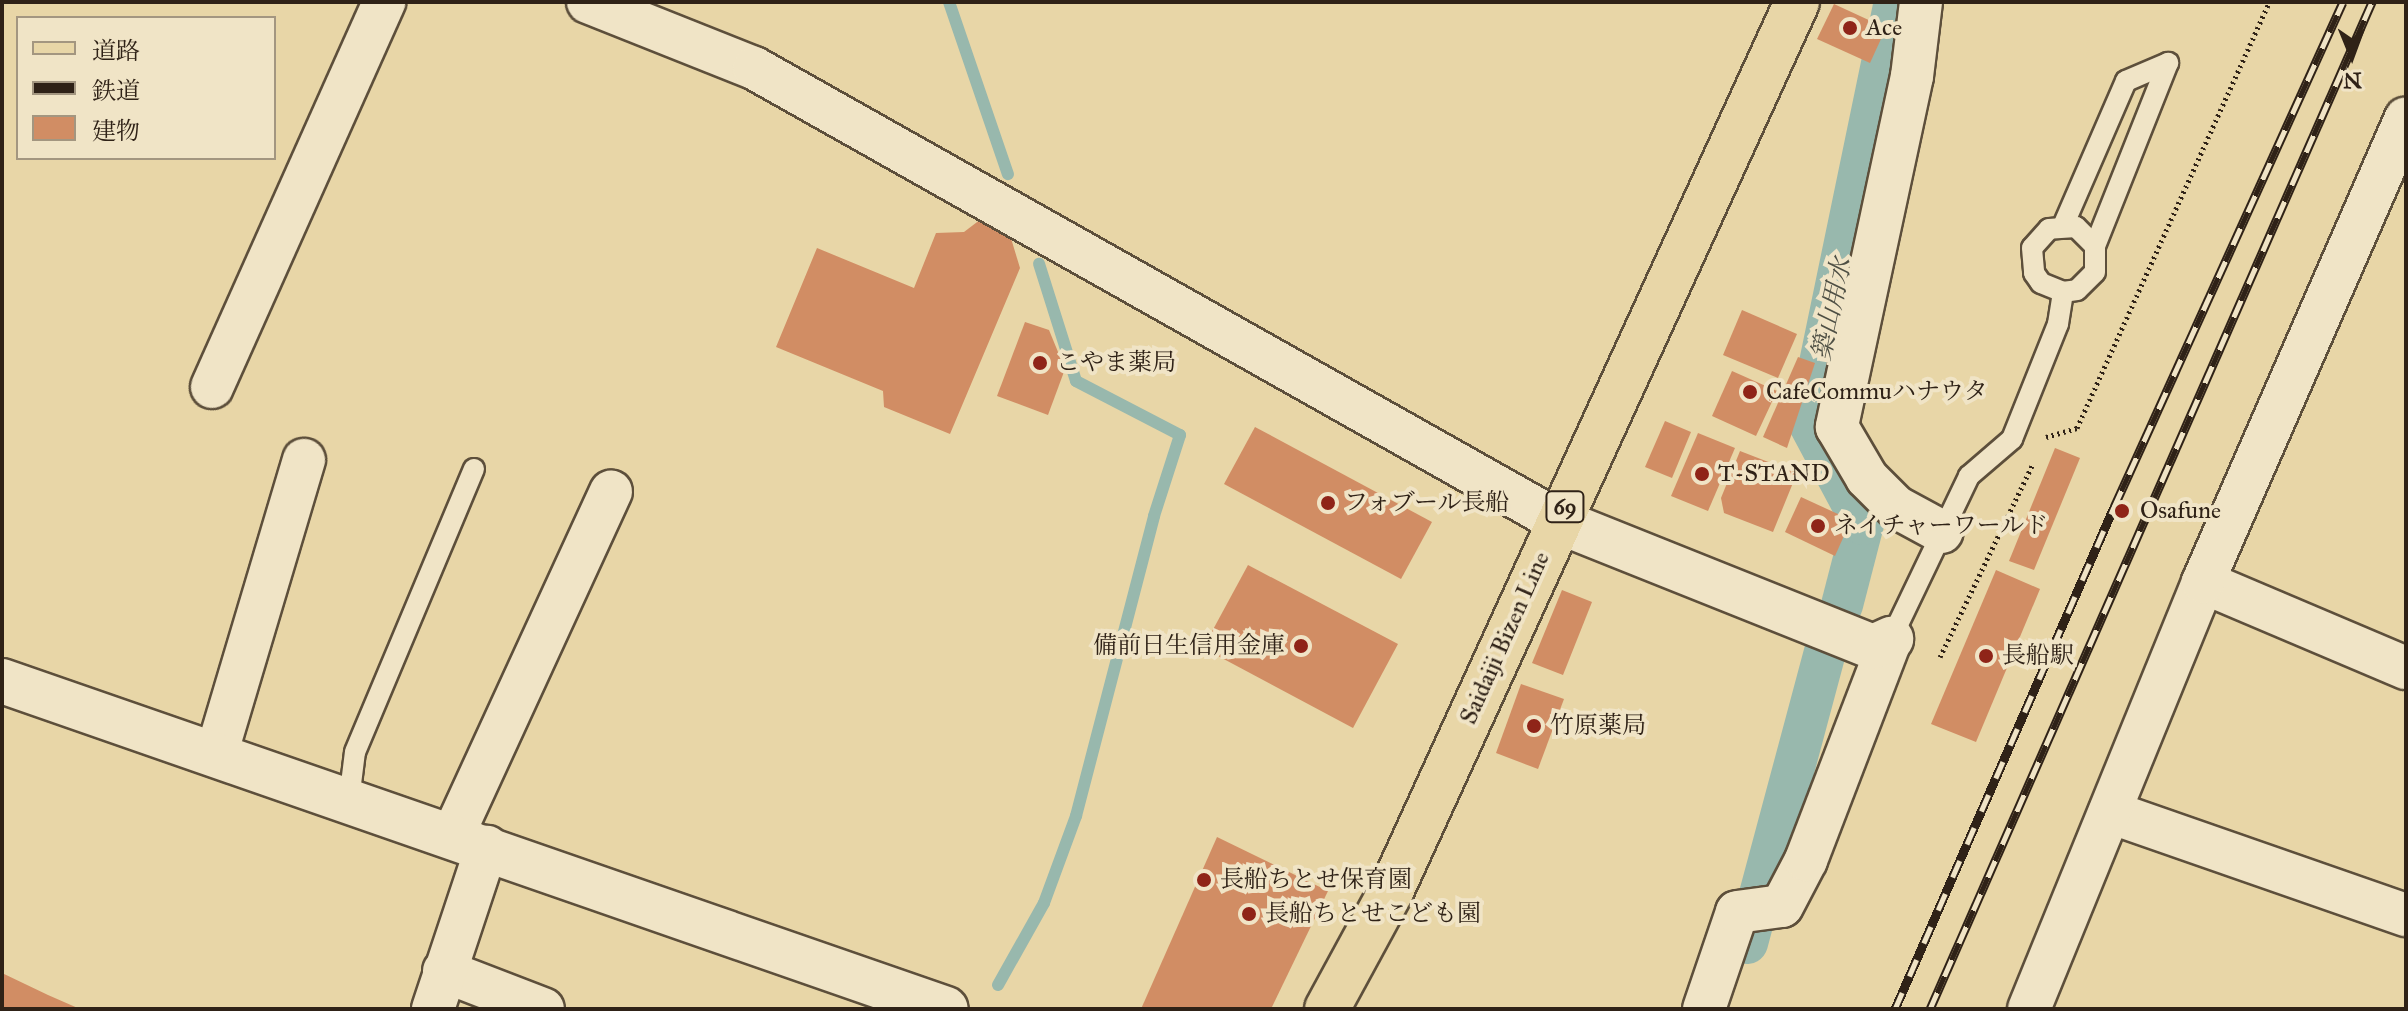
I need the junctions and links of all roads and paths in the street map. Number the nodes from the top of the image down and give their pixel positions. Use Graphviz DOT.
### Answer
graph roads {
  1 [pos="384,2"];
  2 [pos="588,2"];
  3 [pos="1797,2"];
  4 [pos="1921,2"];
  5 [pos="2269,2"];
  6 [pos="2406,118"];
  7 [pos="2063,226"];
  8 [pos="2095,246"];
  9 [pos="2063,292"];
  10 [pos="212,387"];
  11 [pos="304,460"];
  12 [pos="474,469"];
  13 [pos="611,492"];
  14 [pos="1558,521"];
  15 [pos="1942,532"];
  16 [pos="2203,582"];
  17 [pos="1891,639"];
  18 [pos="1940,657"];
  19 [pos="2406,668"];
  20 [pos="2,681"];
  21 [pos="216,755"];
  22 [pos="349,800"];
  23 [pos="2110,812"];
  24 [pos="470,841"];
  25 [pos="2406,915"];
  26 [pos="439,990"];
  27 [pos="2042,1005"];
  28 [pos="543,1009"];
  29 [pos="946,1009"];
  30 [pos="1327,1009"];
  31 [pos="1704,1009"];
  1 -- 10 [label="street"];
  2 -- 14 [label="street"];
  3 -- 14 [label="main road, Saidaiji Bizen Line / 69"];
  4 -- 15 [label="street"];
  5 -- 18 [label="path"];
  6 -- 16 [label="street"];
  7 -- 8 [label="lane"];
  7 -- 8 [label="lane"];
  7 -- 9 [label="lane"];
  8 -- 9 [label="lane"];
  9 -- 15 [label="lane"];
  11 -- 21 [label="street"];
  12 -- 22 [label="lane"];
  13 -- 24 [label="street"];
  14 -- 17 [label="street"];
  14 -- 30 [label="main road, Saidaiji Bizen Line / 69"];
  15 -- 17 [label="lane"];
  16 -- 19 [label="street"];
  16 -- 23 [label="street"];
  17 -- 31 [label="street"];
  20 -- 21 [label="street"];
  21 -- 22 [label="street"];
  22 -- 24 [label="street"];
  23 -- 25 [label="street"];
  23 -- 27 [label="street"];
  24 -- 26 [label="street"];
  24 -- 29 [label="street"];
  26 -- 28 [label="street"];
}
